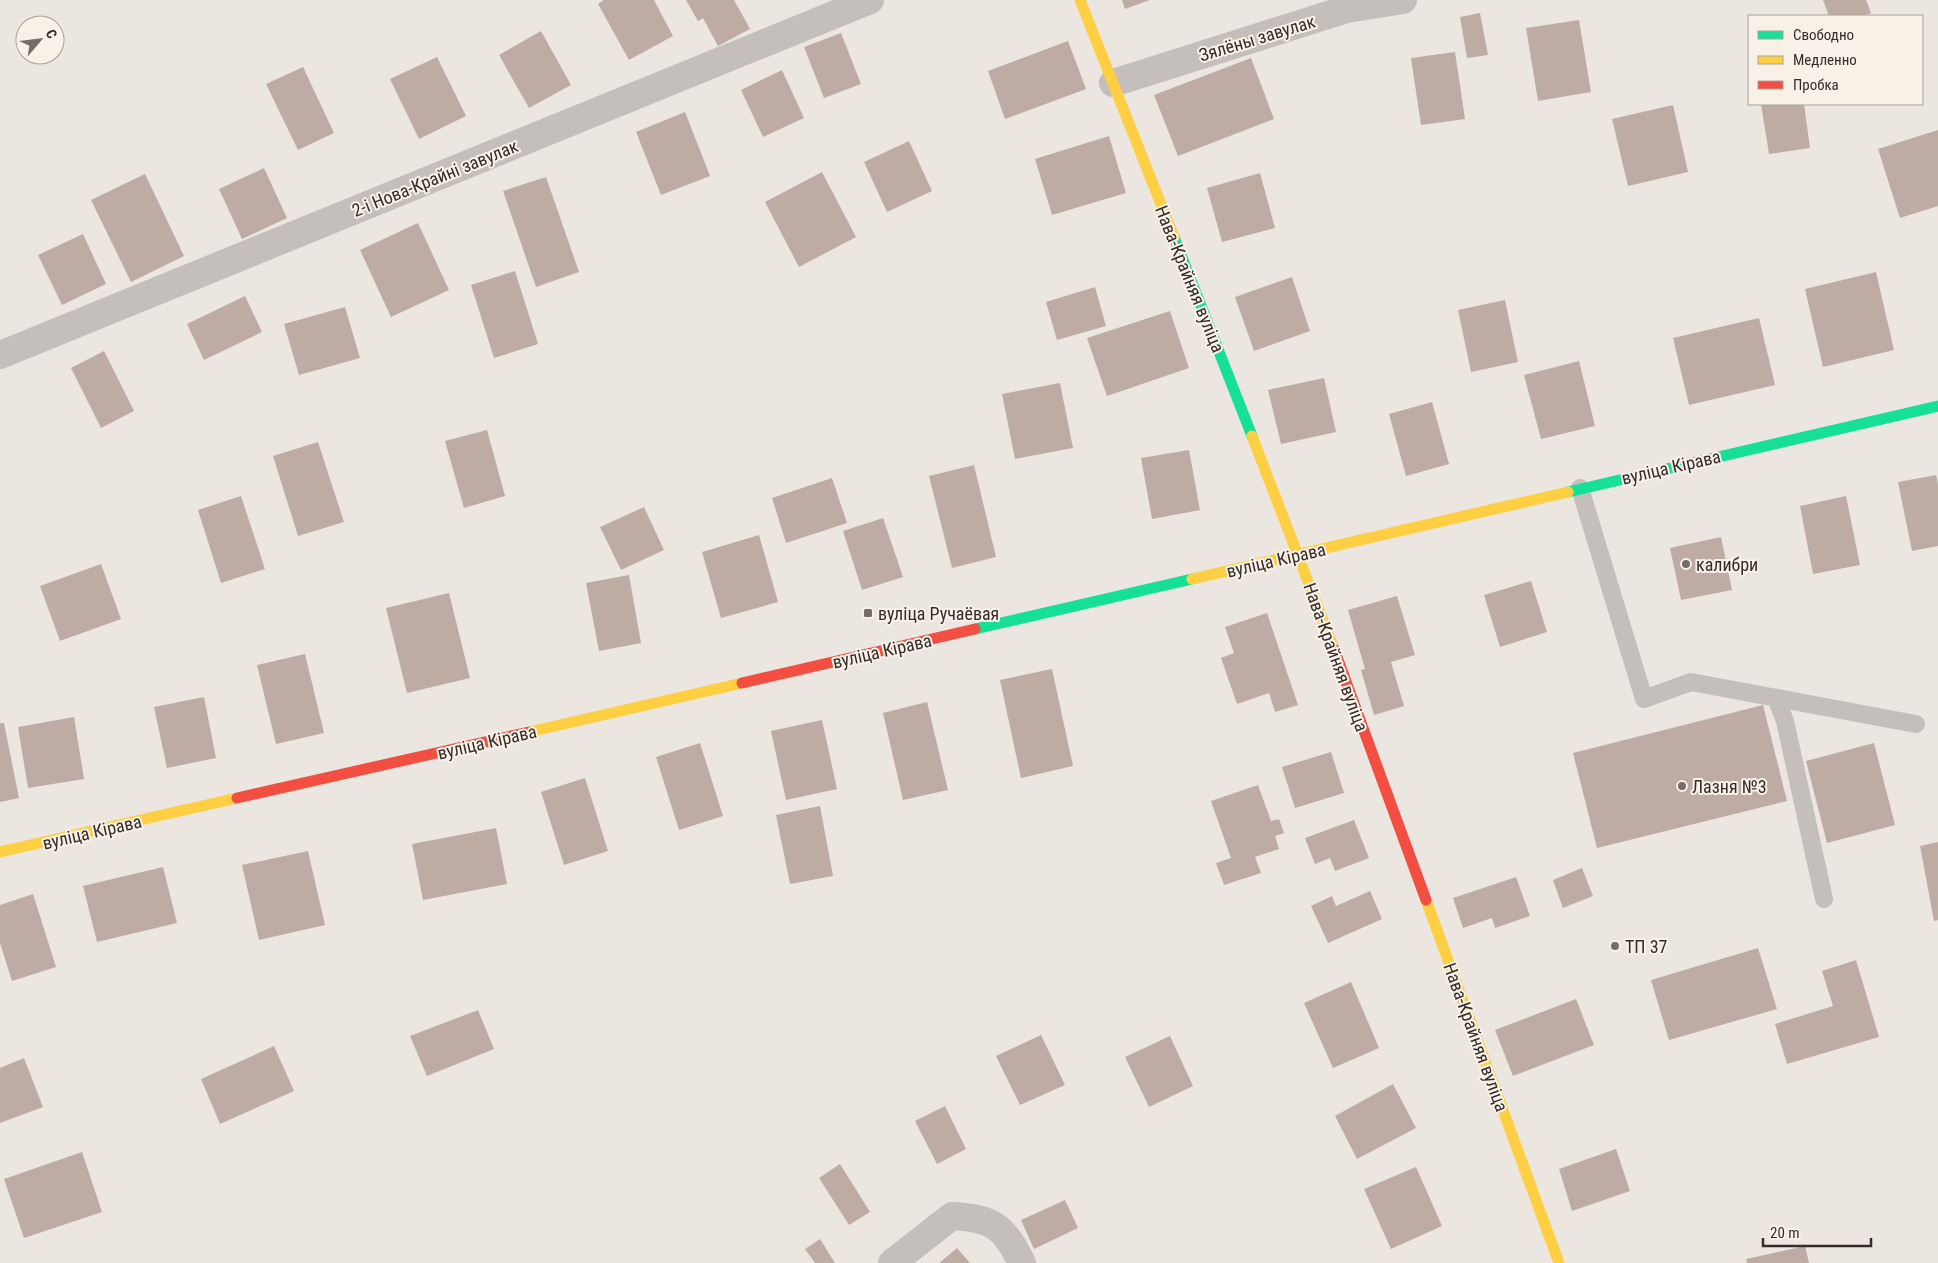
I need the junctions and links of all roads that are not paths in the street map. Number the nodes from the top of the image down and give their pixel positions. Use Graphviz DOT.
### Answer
graph roads {
  1 [pos="870,0"];
  2 [pos="1080,0"];
  3 [pos="1403,0"];
  4 [pos="1113,83"];
  5 [pos="0,355"];
  6 [pos="1938,406"];
  7 [pos="1580,488"];
  8 [pos="1299,555"];
  9 [pos="1776,698"];
  10 [pos="1916,724"];
  11 [pos="0,852"];
  12 [pos="1824,899"];
  13 [pos="892,1263"];
  14 [pos="1022,1263"];
  15 [pos="1559,1263"];
  1 -- 5 [label="street, 2-і Нова-Крайні завулак"];
  2 -- 4 [label="main road, Нава-Крайняя вуліца"];
  3 -- 4 [label="street, Зялёны завулак"];
  4 -- 8 [label="main road, Нава-Крайняя вуліца"];
  6 -- 7 [label="main road, вуліца Кірава"];
  7 -- 8 [label="main road, вуліца Кірава"];
  7 -- 9 [label="lane"];
  8 -- 11 [label="main road, вуліца Кірава"];
  8 -- 15 [label="main road, Нава-Крайняя вуліца"];
  9 -- 10 [label="lane"];
  9 -- 12 [label="lane"];
  13 -- 14 [label="street"];
}
